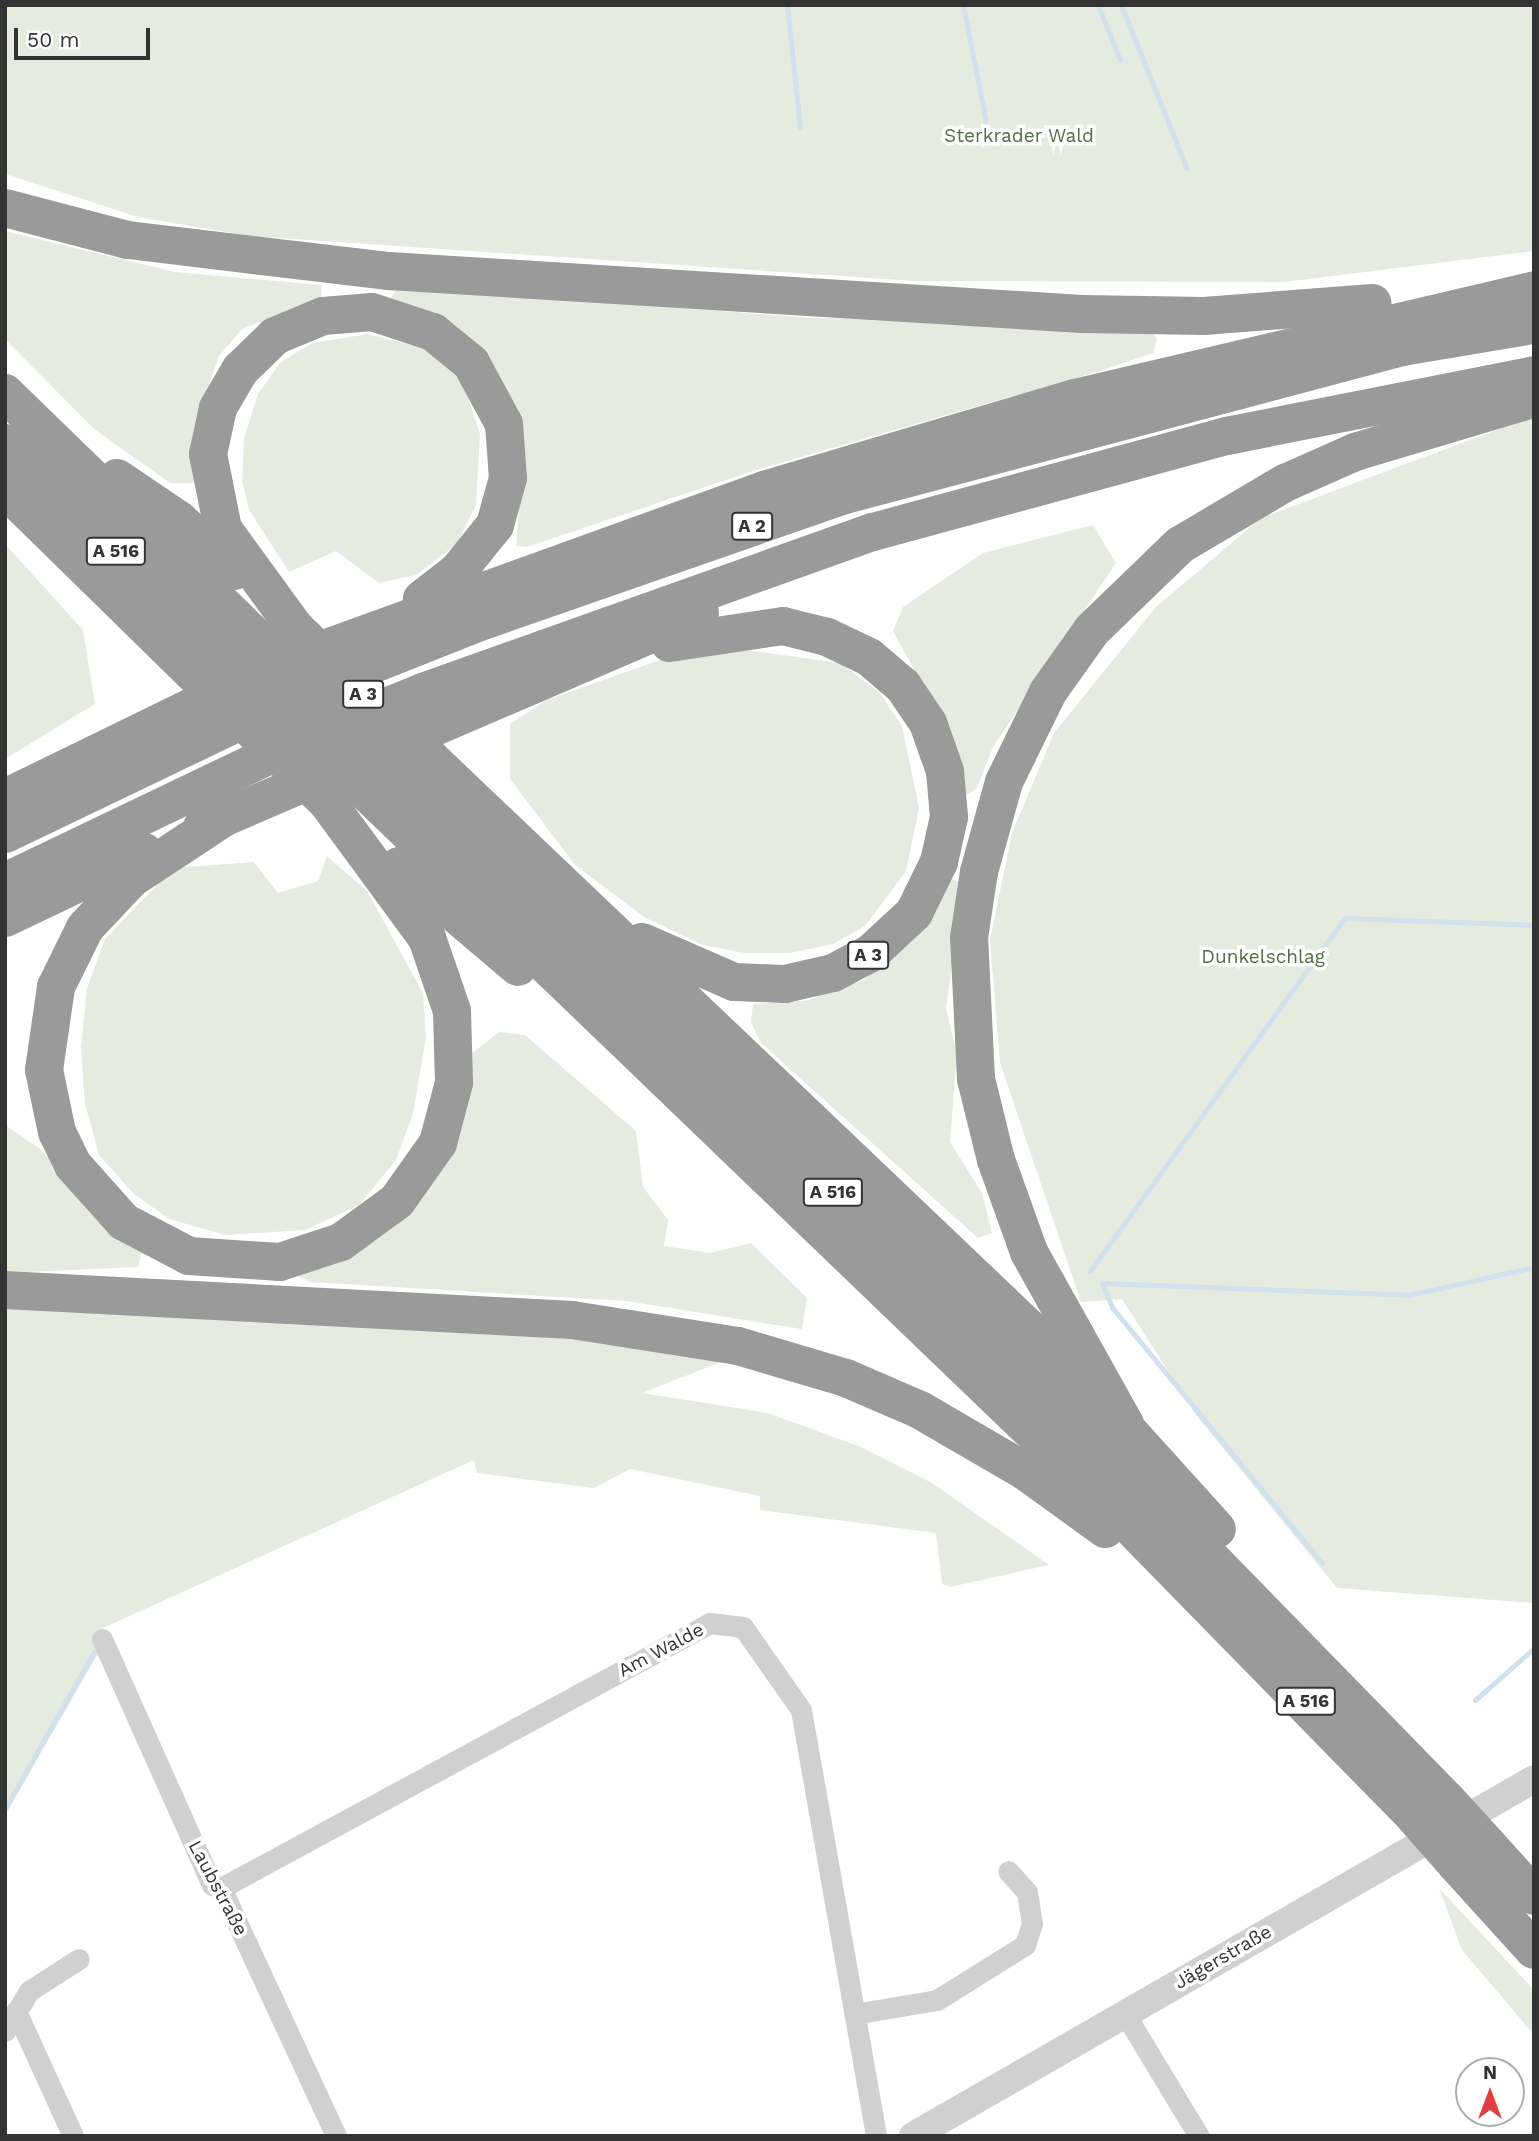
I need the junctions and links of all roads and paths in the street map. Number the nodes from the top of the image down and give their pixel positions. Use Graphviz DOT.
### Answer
graph roads {
  1 [pos="5,208"];
  2 [pos="1534,279"];
  3 [pos="1534,290"];
  4 [pos="1534,325"];
  5 [pos="1534,375"];
  6 [pos="5,393"];
  7 [pos="1534,399"];
  8 [pos="5,443"];
  9 [pos="5,489"];
  10 [pos="5,511"];
  11 [pos="873,532"];
  12 [pos="125,606"];
  13 [pos="396,619"];
  14 [pos="279,635"];
  15 [pos="602,658"];
  16 [pos="414,766"];
  17 [pos="344,795"];
  18 [pos="5,798"];
  19 [pos="225,817"];
  20 [pos="5,834"];
  21 [pos="5,882"];
  22 [pos="587,906"];
  23 [pos="5,918"];
  24 [pos="5,1290"];
  25 [pos="1125,1424"];
  26 [pos="1197,1592"];
  27 [pos="1268,1612"];
  28 [pos="102,1639"];
  29 [pos="1534,1779"];
  30 [pos="1472,1854"];
  31 [pos="1008,1871"];
  32 [pos="221,1888"];
  33 [pos="1534,1896"];
  34 [pos="1534,1950"];
  35 [pos="79,1959"];
  36 [pos="16,2011"];
  37 [pos="855,2014"];
  38 [pos="1125,2014"];
  39 [pos="5,2031"];
  40 [pos="74,2136"];
  41 [pos="336,2136"];
  42 [pos="876,2136"];
  43 [pos="913,2136"];
  44 [pos="1199,2136"];
  1 -- 2 [label="highway"];
  3 -- 13 [label="highway"];
  4 -- 20 [label="highway, A 2"];
  5 -- 11 [label="highway, A 2"];
  6 -- 14 [label="highway, A 516"];
  7 -- 25 [label="highway"];
  8 -- 17 [label="highway, A 516, bridge"];
  9 -- 12 [label="highway"];
  10 -- 12 [label="highway"];
  11 -- 15 [label="highway"];
  11 -- 21 [label="highway, A 2"];
  12 -- 17 [label="highway, bridge"];
  13 -- 14 [label="highway"];
  13 -- 18 [label="highway"];
  14 -- 16 [label="highway, A 516, bridge"];
  15 -- 19 [label="highway"];
  15 -- 22 [label="highway, A 3"];
  16 -- 22 [label="highway, A 3"];
  16 -- 27 [label="highway, A 516"];
  17 -- 19 [label="highway"];
  17 -- 26 [label="highway, A 516"];
  19 -- 23 [label="highway"];
  22 -- 25 [label="highway"];
  24 -- 26 [label="highway"];
  25 -- 27 [label="highway"];
  26 -- 30 [label="highway, A 516, bridge"];
  27 -- 30 [label="highway, A 516, bridge"];
  28 -- 32 [label="street, Laubstraße"];
  29 -- 38 [label="street, Jägerstraße"];
  30 -- 33 [label="highway, A 516"];
  30 -- 34 [label="highway, A 516"];
  31 -- 37 [label="street"];
  32 -- 37 [label="street, Am Walde"];
  32 -- 41 [label="street, Laubstraße"];
  35 -- 36 [label="street"];
  36 -- 39 [label="street"];
  36 -- 40 [label="street"];
  37 -- 42 [label="street, Am Walde"];
  38 -- 43 [label="street, Jägerstraße"];
  38 -- 44 [label="street"];
}
